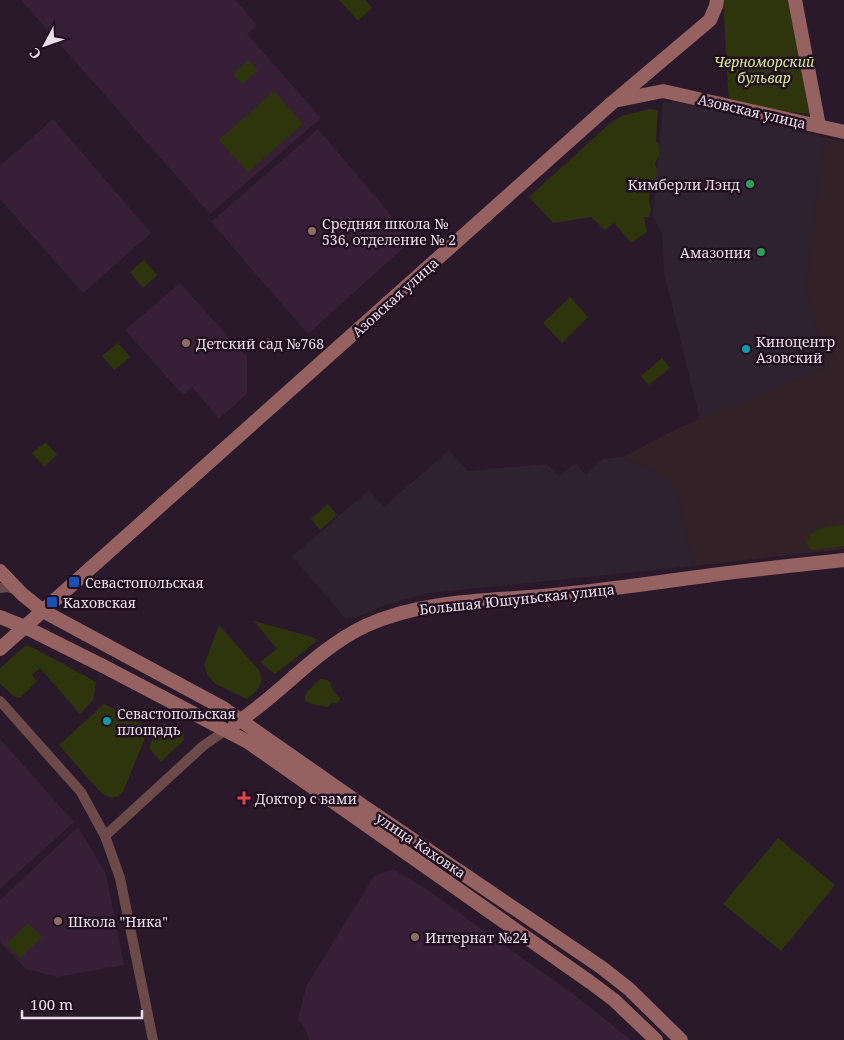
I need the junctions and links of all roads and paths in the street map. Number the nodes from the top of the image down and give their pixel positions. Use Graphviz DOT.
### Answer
graph roads {
  1 [pos="717,0"];
  2 [pos="795,0"];
  3 [pos="662,62"];
  4 [pos="663,91"];
  5 [pos="613,102"];
  6 [pos="819,126"];
  7 [pos="844,132"];
  8 [pos="844,560"];
  9 [pos="0,571"];
  10 [pos="0,588"];
  11 [pos="18,590"];
  12 [pos="42,611"];
  13 [pos="0,617"];
  14 [pos="25,627"];
  15 [pos="1,645"];
  16 [pos="0,701"];
  17 [pos="241,720"];
  18 [pos="226,730"];
  19 [pos="105,836"];
  20 [pos="153,1040"];
  21 [pos="656,1040"];
  22 [pos="681,1040"];
  1 -- 3 [label="street"];
  2 -- 6 [label="street"];
  3 -- 4 [label="street"];
  3 -- 5 [label="street"];
  4 -- 5 [label="street, Азовская улица"];
  4 -- 6 [label="street, Азовская улица"];
  5 -- 12 [label="street, Азовская улица"];
  6 -- 7 [label="street, Азовская улица"];
  8 -- 17 [label="street, Большая Юшуньская улица"];
  9 -- 11 [label="street, улица Каховка"];
  10 -- 11 [label="street"];
  11 -- 12 [label="street, улица Каховка"];
  12 -- 14 [label="street, Азовская улица"];
  12 -- 17 [label="street, улица Каховка"];
  13 -- 14 [label="street, улица Каховка"];
  14 -- 15 [label="street, Азовская улица"];
  14 -- 18 [label="street, улица Каховка"];
  16 -- 19 [label="street"];
  17 -- 18 [label="street, Большая Юшуньская улица"];
  17 -- 22 [label="street, улица Каховка"];
  18 -- 19 [label="street"];
  18 -- 21 [label="street, улица Каховка"];
  19 -- 20 [label="street"];
}
